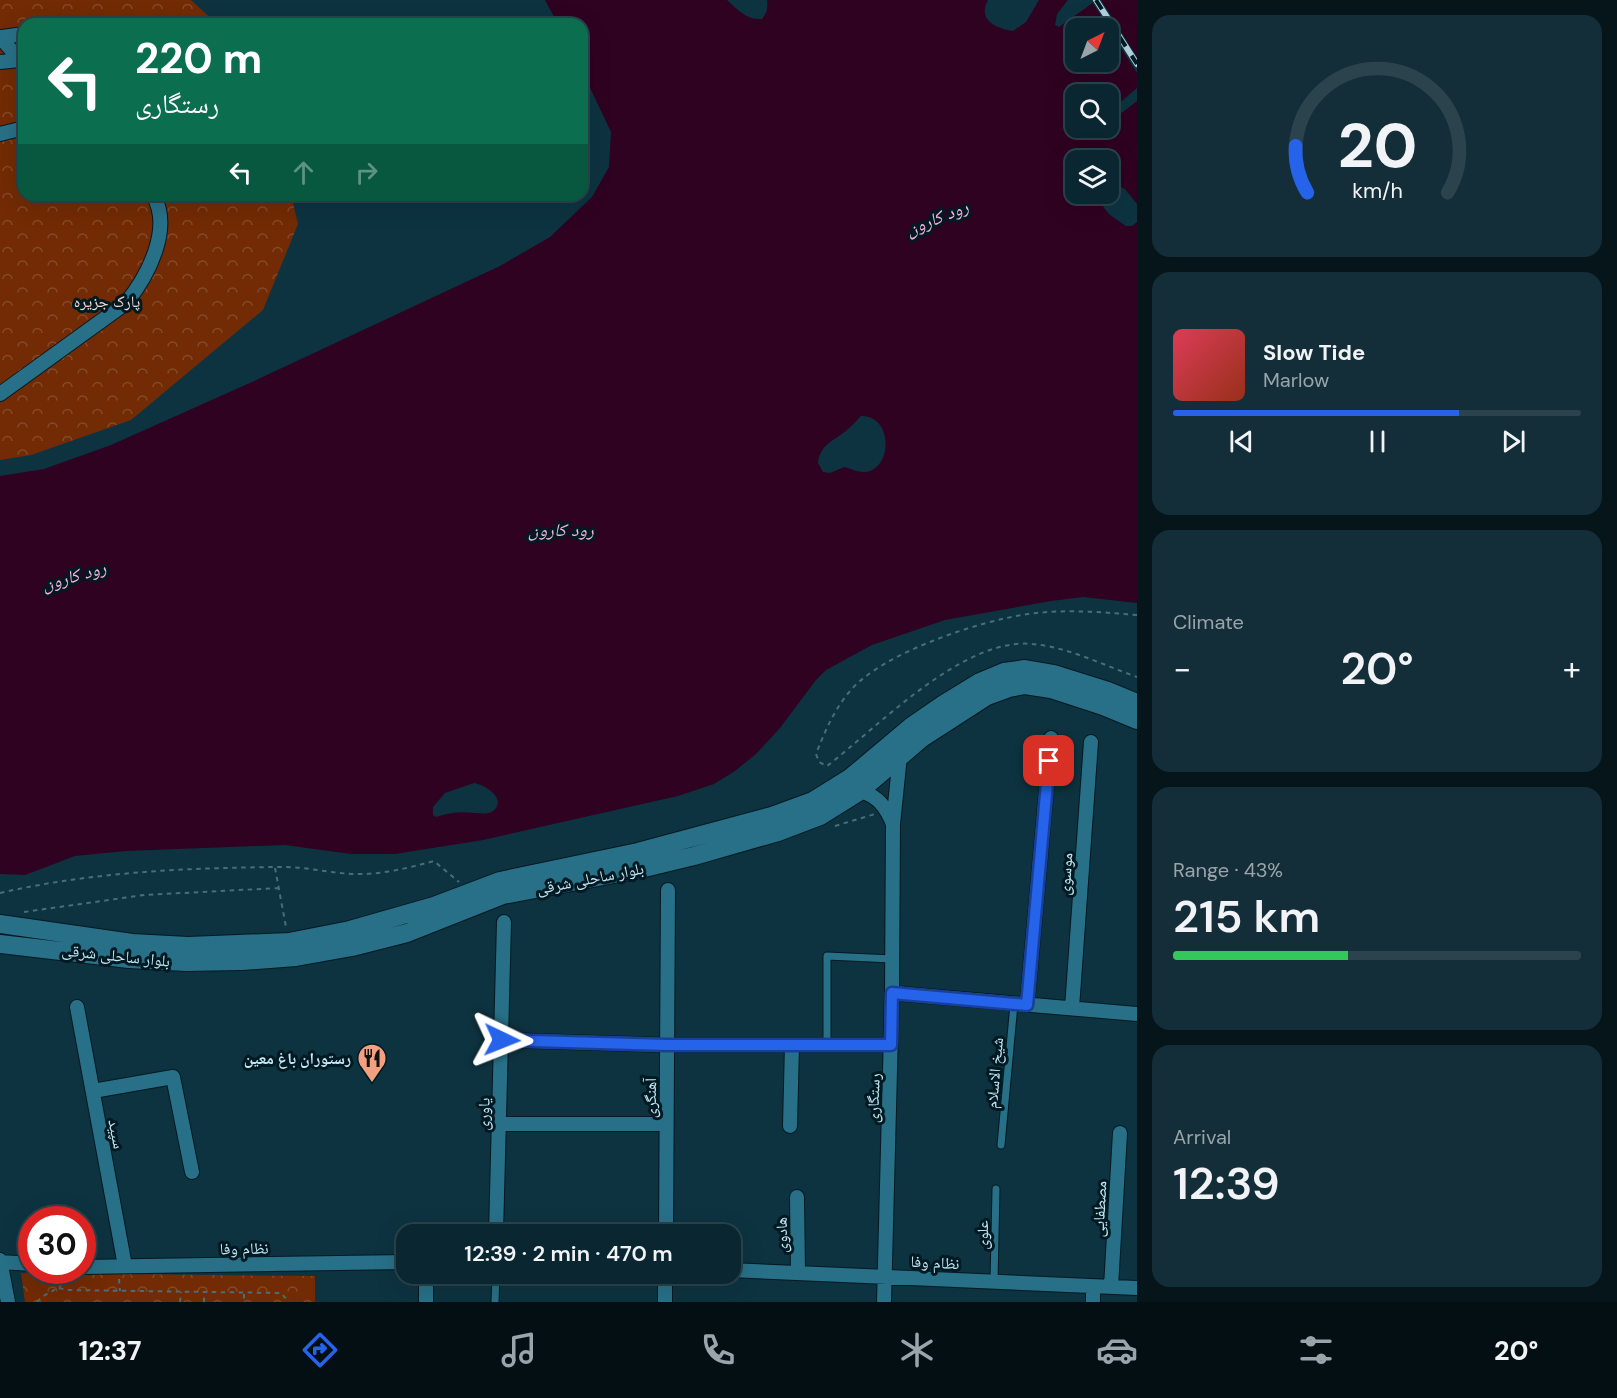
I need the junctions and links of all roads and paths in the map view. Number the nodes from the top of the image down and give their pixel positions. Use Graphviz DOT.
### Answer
graph roads {
  1 [pos="18,35"];
  2 [pos="1,37"];
  3 [pos="18,58"];
  4 [pos="0,62"];
  5 [pos="18,63"];
  6 [pos="18,130"];
  7 [pos="0,134"];
  8 [pos="156,201"];
  9 [pos="0,394"];
  10 [pos="1137,615"];
  11 [pos="1137,677"];
  12 [pos="1137,703"];
  13 [pos="1137,720"];
  14 [pos="1051,738"];
  15 [pos="1091,742"];
  16 [pos="900,756"];
  17 [pos="860,791"];
  18 [pos="893,824"];
  19 [pos="275,867"];
  20 [pos="279,888"];
  21 [pos="668,890"];
  22 [pos="470,892"];
  23 [pos="490,892"];
  24 [pos="0,893"];
  25 [pos="504,922"];
  26 [pos="0,924"];
  27 [pos="289,942"];
  28 [pos="0,944"];
  29 [pos="892,959"];
  30 [pos="892,993"];
  31 [pos="1020,1004"];
  32 [pos="77,1007"];
  33 [pos="1072,1008"];
  34 [pos="1137,1014"];
  35 [pos="502,1040"];
  36 [pos="667,1045"];
  37 [pos="792,1045"];
  38 [pos="827,1045"];
  39 [pos="891,1045"];
  40 [pos="93,1090"];
  41 [pos="499,1124"];
  42 [pos="666,1124"];
  43 [pos="790,1126"];
  44 [pos="1120,1133"];
  45 [pos="1001,1145"];
  46 [pos="192,1172"];
  47 [pos="996,1189"];
  48 [pos="797,1197"];
  49 [pos="496,1224"];
  50 [pos="666,1224"];
  51 [pos="0,1261"];
  52 [pos="396,1262"];
  53 [pos="18,1263"];
  54 [pos="125,1266"];
  55 [pos="96,1267"];
  56 [pos="741,1270"];
  57 [pos="798,1272"];
  58 [pos="884,1275"];
  59 [pos="994,1281"];
  60 [pos="62,1284"];
  61 [pos="426,1284"];
  62 [pos="496,1284"];
  63 [pos="665,1284"];
  64 [pos="1093,1287"];
  65 [pos="1111,1287"];
  66 [pos="59,1288"];
  67 [pos="1137,1288"];
  68 [pos="181,1293"];
  69 [pos="204,1293"];
  70 [pos="244,1294"];
  71 [pos="8,1302"];
  72 [pos="37,1302"];
  73 [pos="180,1302"];
  74 [pos="204,1302"];
  75 [pos="244,1302"];
  76 [pos="289,1302"];
  77 [pos="426,1302"];
  78 [pos="495,1302"];
  79 [pos="665,1302"];
  80 [pos="884,1302"];
  81 [pos="1093,1302"];
  1 -- 2 [label="street"];
  2 -- 3 [label="street"];
  4 -- 5 [label="street"];
  6 -- 7 [label="street"];
  8 -- 9 [label="street"];
  10 -- 11 [label="path"];
  12 -- 23 [label="main road, بلوار ساحلی شرقی"];
  13 -- 16 [label="main road, بلوار ساحلی شرقی"];
  14 -- 31 [label="street"];
  15 -- 33 [label="street, موسوی"];
  16 -- 17 [label="main road, بلوار ساحلی شرقی"];
  16 -- 18 [label="street, رستگاری"];
  17 -- 18 [label="street"];
  17 -- 23 [label="main road, بلوار ساحلی شرقی"];
  18 -- 29 [label="street, رستگاری"];
  19 -- 20 [label="path"];
  19 -- 22 [label="path"];
  19 -- 24 [label="path"];
  20 -- 26 [label="path"];
  20 -- 27 [label="path"];
  21 -- 36 [label="street, آهنگری"];
  22 -- 23 [label="main road, بلوار ساحلی شرقی"];
  22 -- 27 [label="main road, بلوار ساحلی شرقی"];
  23 -- 28 [label="main road, بلوار ساحلی شرقی"];
  25 -- 35 [label="street, یاوری"];
  26 -- 27 [label="main road, بلوار ساحلی شرقی"];
  29 -- 30 [label="street, رستگاری"];
  29 -- 38 [label="lane"];
  30 -- 31 [label="street"];
  30 -- 39 [label="street, رستگاری"];
  31 -- 33 [label="street"];
  31 -- 45 [label="lane, شیخ الاسلام"];
  32 -- 40 [label="street, سپید"];
  33 -- 34 [label="street"];
  35 -- 36 [label="street"];
  35 -- 41 [label="street, یاوری"];
  36 -- 37 [label="street"];
  36 -- 42 [label="street, آهنگری"];
  37 -- 38 [label="street"];
  37 -- 43 [label="street"];
  38 -- 39 [label="street"];
  39 -- 58 [label="street, رستگاری"];
  40 -- 46 [label="street"];
  40 -- 54 [label="street, سپید"];
  41 -- 42 [label="street"];
  41 -- 49 [label="street, یاوری"];
  42 -- 50 [label="street, آهنگری"];
  44 -- 65 [label="street, مصطفایی"];
  47 -- 59 [label="lane, علوی"];
  48 -- 57 [label="street, هادوی"];
  51 -- 53 [label="street"];
  51 -- 71 [label="street"];
  52 -- 54 [label="street, نظام وفا"];
  54 -- 55 [label="street, نظام وفا"];
  56 -- 57 [label="street, نظام وفا"];
  57 -- 58 [label="street, نظام وفا"];
  58 -- 59 [label="street, نظام وفا"];
  58 -- 80 [label="street, رستگاری"];
  59 -- 64 [label="street, نظام وفا"];
  60 -- 66 [label="path"];
  61 -- 77 [label="street"];
  62 -- 78 [label="lane"];
  63 -- 79 [label="street"];
  64 -- 65 [label="street, نظام وفا"];
  64 -- 81 [label="street"];
  65 -- 67 [label="street, نظام وفا"];
  66 -- 68 [label="path"];
  66 -- 72 [label="path"];
  68 -- 69 [label="path"];
  68 -- 73 [label="path"];
  69 -- 70 [label="path"];
  69 -- 74 [label="path"];
  70 -- 75 [label="path"];
  70 -- 76 [label="path"];
}
